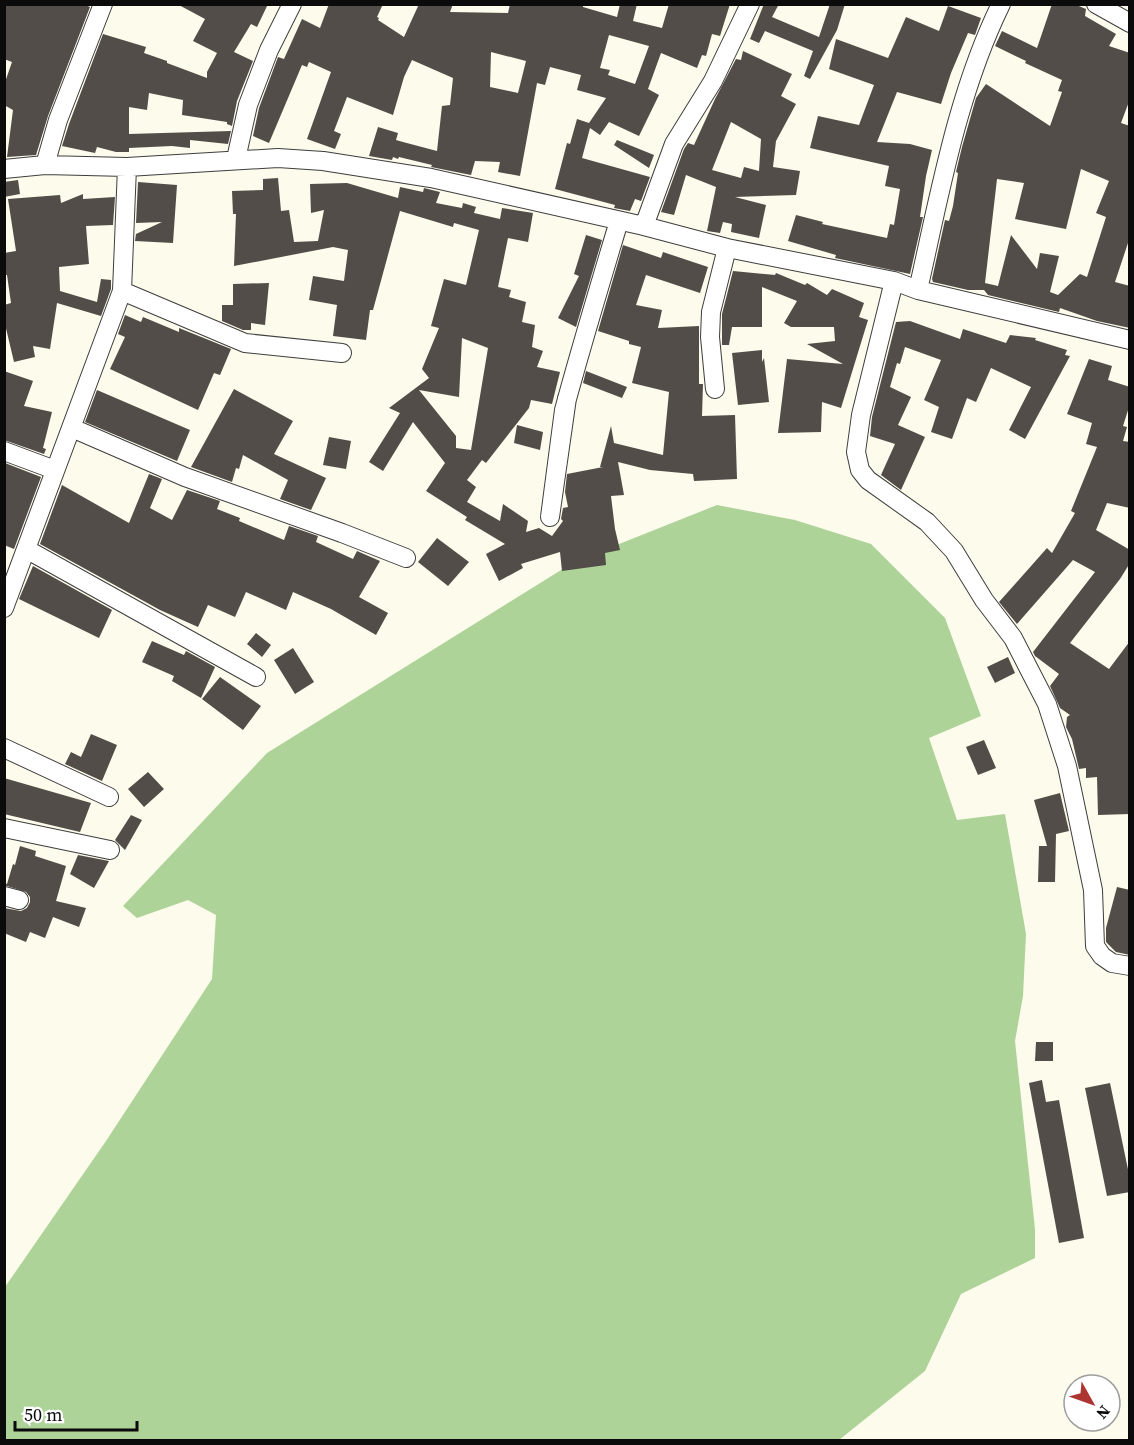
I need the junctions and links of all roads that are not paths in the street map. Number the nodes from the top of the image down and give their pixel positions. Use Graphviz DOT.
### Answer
graph roads {
  1 [pos="103,4"];
  2 [pos="292,4"];
  3 [pos="750,4"];
  4 [pos="1001,4"];
  5 [pos="1096,4"];
  6 [pos="1130,23"];
  7 [pos="236,159"];
  8 [pos="45,165"];
  9 [pos="127,166"];
  10 [pos="4,169"];
  11 [pos="619,221"];
  12 [pos="645,226"];
  13 [pos="727,248"];
  14 [pos="894,281"];
  15 [pos="918,290"];
  16 [pos="122,291"];
  17 [pos="1130,340"];
  18 [pos="342,353"];
  19 [pos="715,389"];
  20 [pos="567,399"];
  21 [pos="72,428"];
  22 [pos="4,451"];
  23 [pos="55,470"];
  24 [pos="26,549"];
  25 [pos="406,558"];
  26 [pos="4,608"];
  27 [pos="256,677"];
  28 [pos="4,748"];
  29 [pos="110,797"];
  30 [pos="4,828"];
  31 [pos="110,850"];
  32 [pos="1130,966"];
  1 -- 8 [label="street"];
  2 -- 7 [label="street"];
  3 -- 12 [label="street"];
  4 -- 15 [label="street"];
  5 -- 6 [label="street"];
  7 -- 9 [label="street"];
  7 -- 11 [label="street"];
  8 -- 9 [label="street"];
  8 -- 10 [label="street"];
  9 -- 16 [label="street"];
  11 -- 12 [label="street"];
  11 -- 20 [label="street"];
  12 -- 13 [label="street"];
  13 -- 14 [label="street"];
  13 -- 19 [label="street"];
  14 -- 15 [label="street"];
  14 -- 32 [label="street"];
  15 -- 17 [label="street"];
  16 -- 18 [label="street"];
  16 -- 21 [label="street"];
  20 -- 20 [label="street"];
  21 -- 23 [label="street"];
  21 -- 25 [label="street"];
  22 -- 23 [label="street"];
  23 -- 24 [label="street"];
  24 -- 26 [label="street"];
  24 -- 27 [label="street"];
  28 -- 29 [label="street"];
  30 -- 31 [label="street"];
}
